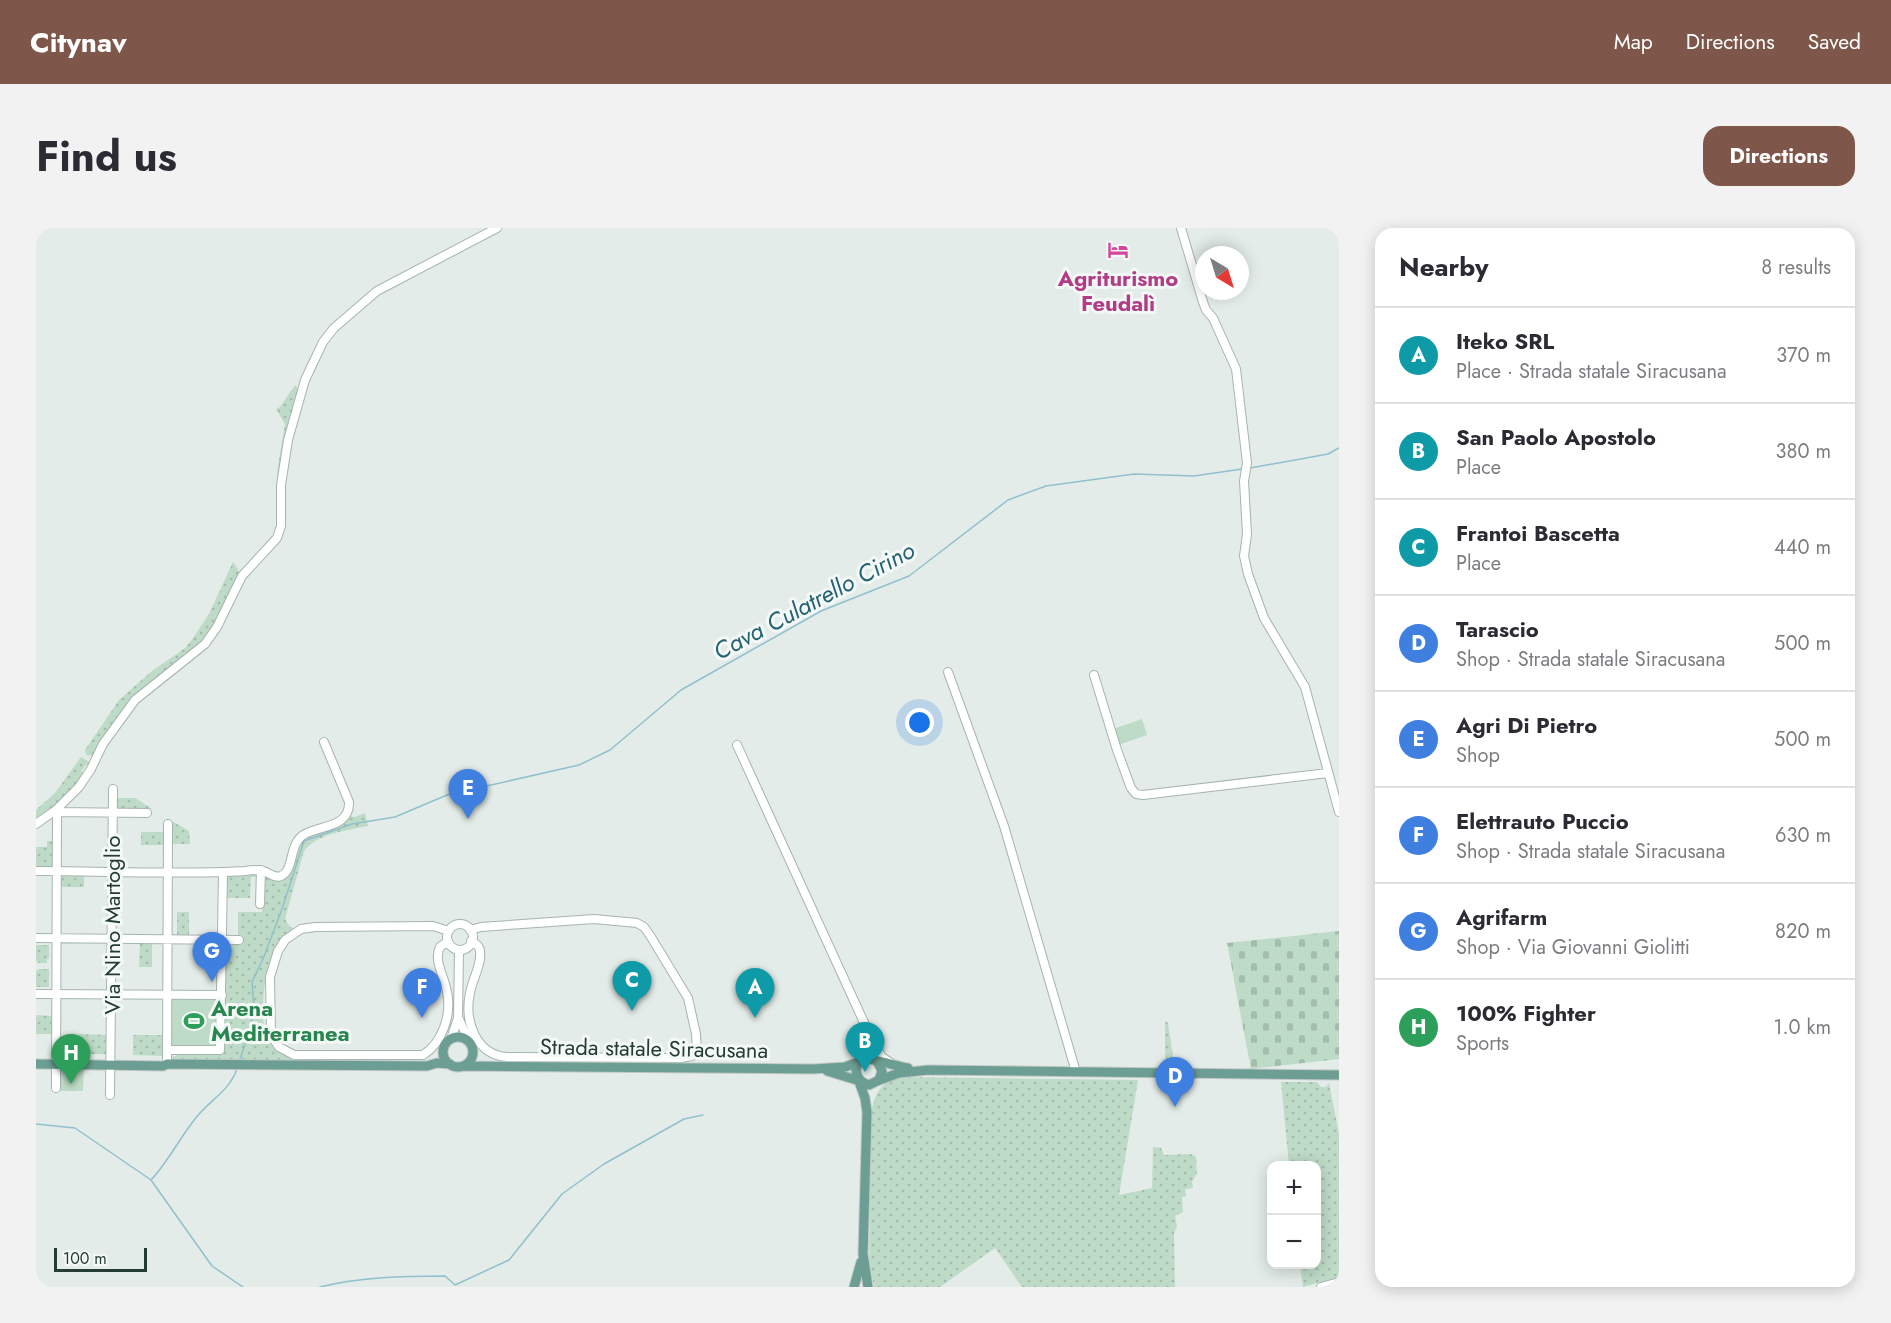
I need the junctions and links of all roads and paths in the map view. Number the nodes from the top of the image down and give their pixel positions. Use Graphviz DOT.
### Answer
graph roads {
  1 [pos="497,228"];
  2 [pos="1181,228"];
  3 [pos="948,672"];
  4 [pos="1094,675"];
  5 [pos="324,742"];
  6 [pos="736,745"];
  7 [pos="1328,773"];
  8 [pos="113,789"];
  9 [pos="57,811"];
  10 [pos="1339,812"];
  11 [pos="113,813"];
  12 [pos="147,813"];
  13 [pos="36,824"];
  14 [pos="168,824"];
  15 [pos="261,870"];
  16 [pos="36,871"];
  17 [pos="57,871"];
  18 [pos="112,871"];
  19 [pos="167,872"];
  20 [pos="223,872"];
  21 [pos="260,904"];
  22 [pos="470,930"];
  23 [pos="449,931"];
  24 [pos="36,938"];
  25 [pos="57,938"];
  26 [pos="112,939"];
  27 [pos="167,939"];
  28 [pos="223,939"];
  29 [pos="239,940"];
  30 [pos="448,941"];
  31 [pos="471,941"];
  32 [pos="459,950"];
  33 [pos="36,994"];
  34 [pos="56,994"];
  35 [pos="111,994"];
  36 [pos="167,995"];
  37 [pos="222,995"];
  38 [pos="458,1018"];
  39 [pos="872,1040"];
  40 [pos="448,1042"];
  41 [pos="471,1047"];
  42 [pos="167,1050"];
  43 [pos="36,1059"];
  44 [pos="863,1060"];
  45 [pos="56,1062"];
  46 [pos="111,1062"];
  47 [pos="36,1064"];
  48 [pos="167,1064"];
  49 [pos="450,1064"];
  50 [pos="416,1065"];
  51 [pos="463,1066"];
  52 [pos="495,1066"];
  53 [pos="813,1069"];
  54 [pos="880,1070"];
  55 [pos="919,1070"];
  56 [pos="1076,1072"];
  57 [pos="1339,1075"];
  58 [pos="859,1080"];
  59 [pos="56,1088"];
  60 [pos="110,1095"];
  61 [pos="867,1112"];
  62 [pos="863,1254"];
  63 [pos="1339,1282"];
  64 [pos="854,1287"];
  65 [pos="866,1287"];
  66 [pos="1321,1287"];
  1 -- 9 [label="street"];
  2 -- 7 [label="street"];
  3 -- 56 [label="street"];
  4 -- 7 [label="street"];
  5 -- 15 [label="street"];
  6 -- 39 [label="street"];
  7 -- 10 [label="street"];
  8 -- 11 [label="street, Via Nino Martoglio"];
  9 -- 11 [label="street"];
  9 -- 13 [label="street"];
  9 -- 17 [label="street"];
  11 -- 12 [label="street"];
  11 -- 18 [label="street, Via Nino Martoglio"];
  14 -- 19 [label="street"];
  15 -- 20 [label="street"];
  15 -- 21 [label="street"];
  16 -- 17 [label="street"];
  17 -- 18 [label="street"];
  17 -- 25 [label="street"];
  18 -- 19 [label="street"];
  18 -- 26 [label="street, Via Nino Martoglio"];
  19 -- 20 [label="street"];
  19 -- 27 [label="street"];
  20 -- 28 [label="street"];
  22 -- 23 [label="street"];
  22 -- 31 [label="street"];
  22 -- 31 [label="street"];
  23 -- 30 [label="street"];
  23 -- 30 [label="street"];
  24 -- 25 [label="street"];
  25 -- 26 [label="street"];
  25 -- 34 [label="street"];
  26 -- 27 [label="street"];
  26 -- 35 [label="street, Via Nino Martoglio"];
  27 -- 28 [label="street"];
  27 -- 36 [label="street"];
  28 -- 29 [label="street"];
  28 -- 37 [label="street"];
  30 -- 32 [label="street"];
  31 -- 32 [label="street"];
  32 -- 38 [label="street"];
  33 -- 34 [label="street"];
  34 -- 35 [label="street"];
  34 -- 45 [label="street"];
  35 -- 36 [label="street"];
  35 -- 46 [label="street, Via Nino Martoglio"];
  36 -- 37 [label="street"];
  36 -- 42 [label="street"];
  37 -- 42 [label="street"];
  38 -- 40 [label="street"];
  38 -- 41 [label="street"];
  39 -- 44 [label="street"];
  39 -- 54 [label="street"];
  40 -- 41 [label="main road"];
  40 -- 49 [label="main road"];
  40 -- 50 [label="main road"];
  41 -- 51 [label="main road"];
  41 -- 52 [label="main road"];
  42 -- 48 [label="street"];
  43 -- 45 [label="main road"];
  44 -- 53 [label="main road"];
  44 -- 54 [label="main road"];
  44 -- 58 [label="main road"];
  45 -- 46 [label="main road"];
  45 -- 47 [label="main road"];
  45 -- 59 [label="street"];
  46 -- 48 [label="main road"];
  46 -- 60 [label="street, Via Nino Martoglio"];
  48 -- 50 [label="main road"];
  49 -- 50 [label="main road"];
  49 -- 51 [label="main road"];
  51 -- 52 [label="main road, Strada statale Siracusana"];
  52 -- 53 [label="main road, Strada statale Siracusana"];
  53 -- 58 [label="main road"];
  54 -- 55 [label="main road"];
  54 -- 55 [label="main road"];
  54 -- 58 [label="main road"];
  54 -- 61 [label="main road"];
  55 -- 56 [label="main road"];
  56 -- 57 [label="main road"];
  58 -- 61 [label="main road"];
  61 -- 62 [label="main road"];
  62 -- 64 [label="main road"];
  62 -- 65 [label="main road"];
  63 -- 66 [label="street"];
}
